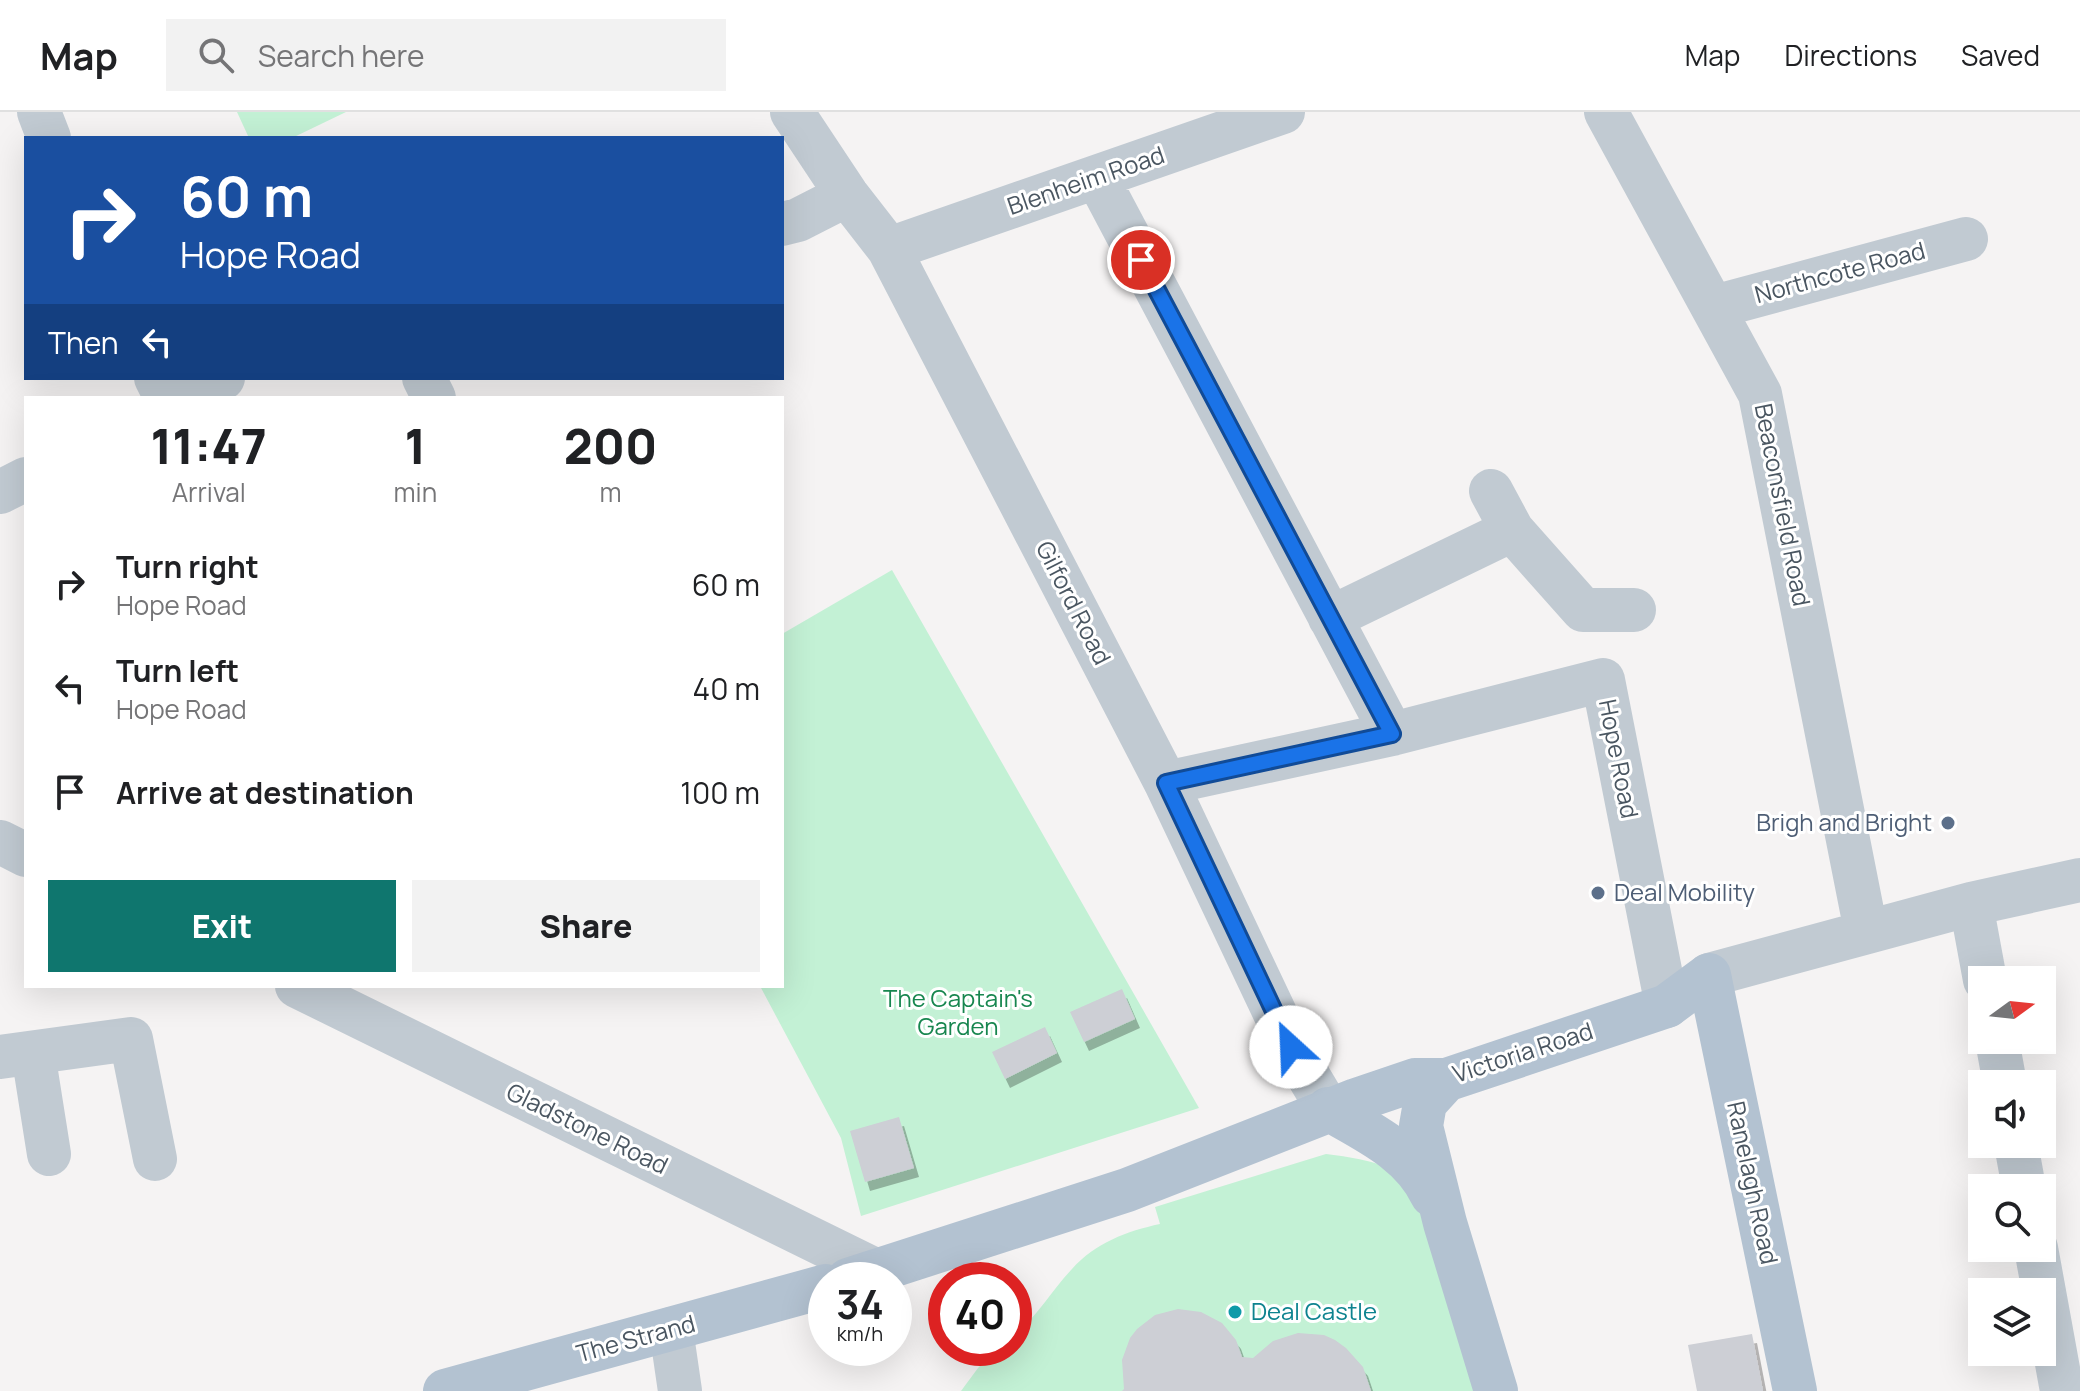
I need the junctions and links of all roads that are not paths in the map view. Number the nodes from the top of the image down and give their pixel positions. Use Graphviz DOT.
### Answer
graph roads {
  1 [pos="39,112"];
  2 [pos="792,112"];
  3 [pos="1283,112"];
  4 [pos="1606,112"];
  5 [pos="48,136"];
  6 [pos="1097,177"];
  7 [pos="847,195"];
  8 [pos="784,224"];
  9 [pos="1966,239"];
  10 [pos="889,249"];
  11 [pos="1714,307"];
  12 [pos="219,380"];
  13 [pos="191,396"];
  14 [pos="24,480"];
  15 [pos="1491,491"];
  16 [pos="0,492"];
  17 [pos="1512,530"];
  18 [pos="1634,610"];
  19 [pos="1330,618"];
  20 [pos="1392,734"];
  21 [pos="1166,783"];
  22 [pos="0,842"];
  23 [pos="24,854"];
  24 [pos="2080,880"];
  25 [pos="1971,904"];
  26 [pos="1866,931"];
  27 [pos="1982,966"];
  28 [pos="1709,975"];
  29 [pos="301,988"];
  30 [pos="1667,1006"];
  31 [pos="1291,1047"];
  32 [pos="16,1055"];
  33 [pos="1446,1080"];
  34 [pos="1384,1091"];
  35 [pos="1328,1109"];
  36 [pos="49,1154"];
  37 [pos="155,1159"];
  38 [pos="1445,1223"];
  39 [pos="835,1262"];
  40 [pos="905,1262"];
  41 [pos="2039,1262"];
  42 [pos="808,1291"];
  43 [pos="671,1329"];
  44 [pos="445,1391"];
  45 [pos="680,1391"];
  46 [pos="1496,1391"];
  47 [pos="1795,1391"];
  48 [pos="2062,1391"];
  1 -- 5 [label="street"];
  2 -- 7 [label="street, Gilford Road"];
  3 -- 6 [label="street, Blenheim Road"];
  4 -- 11 [label="street, Beaconsfield Road"];
  6 -- 10 [label="street, Blenheim Road"];
  6 -- 19 [label="street"];
  7 -- 8 [label="street"];
  7 -- 10 [label="street, Gilford Road"];
  9 -- 11 [label="street, Northcote Road"];
  10 -- 21 [label="street, Gilford Road"];
  11 -- 26 [label="street, Beaconsfield Road"];
  12 -- 13 [label="street"];
  14 -- 16 [label="street"];
  15 -- 17 [label="street"];
  17 -- 18 [label="street"];
  17 -- 19 [label="street"];
  19 -- 20 [label="street"];
  20 -- 21 [label="street, Hope Road"];
  20 -- 30 [label="street, Hope Road"];
  21 -- 31 [label="street, Gilford Road"];
  22 -- 23 [label="street"];
  24 -- 25 [label="street, Victoria Road"];
  25 -- 26 [label="street, Victoria Road"];
  25 -- 27 [label="street"];
  26 -- 28 [label="street, Victoria Road"];
  28 -- 30 [label="main road, Victoria Road"];
  28 -- 47 [label="main road, Ranelagh Road"];
  29 -- 39 [label="street, Gladstone Road"];
  30 -- 33 [label="main road, Victoria Road"];
  31 -- 34 [label="street"];
  31 -- 35 [label="street, Gilford Road"];
  32 -- 36 [label="street"];
  32 -- 37 [label="street"];
  33 -- 34 [label="main road, Victoria Road"];
  33 -- 38 [label="main road"];
  34 -- 35 [label="main road, Victoria Road"];
  35 -- 38 [label="main road"];
  35 -- 40 [label="main road, Victoria Road"];
  38 -- 46 [label="main road"];
  41 -- 48 [label="street"];
  42 -- 43 [label="main road, The Strand"];
  43 -- 44 [label="main road, The Strand"];
  43 -- 45 [label="street"];
}
